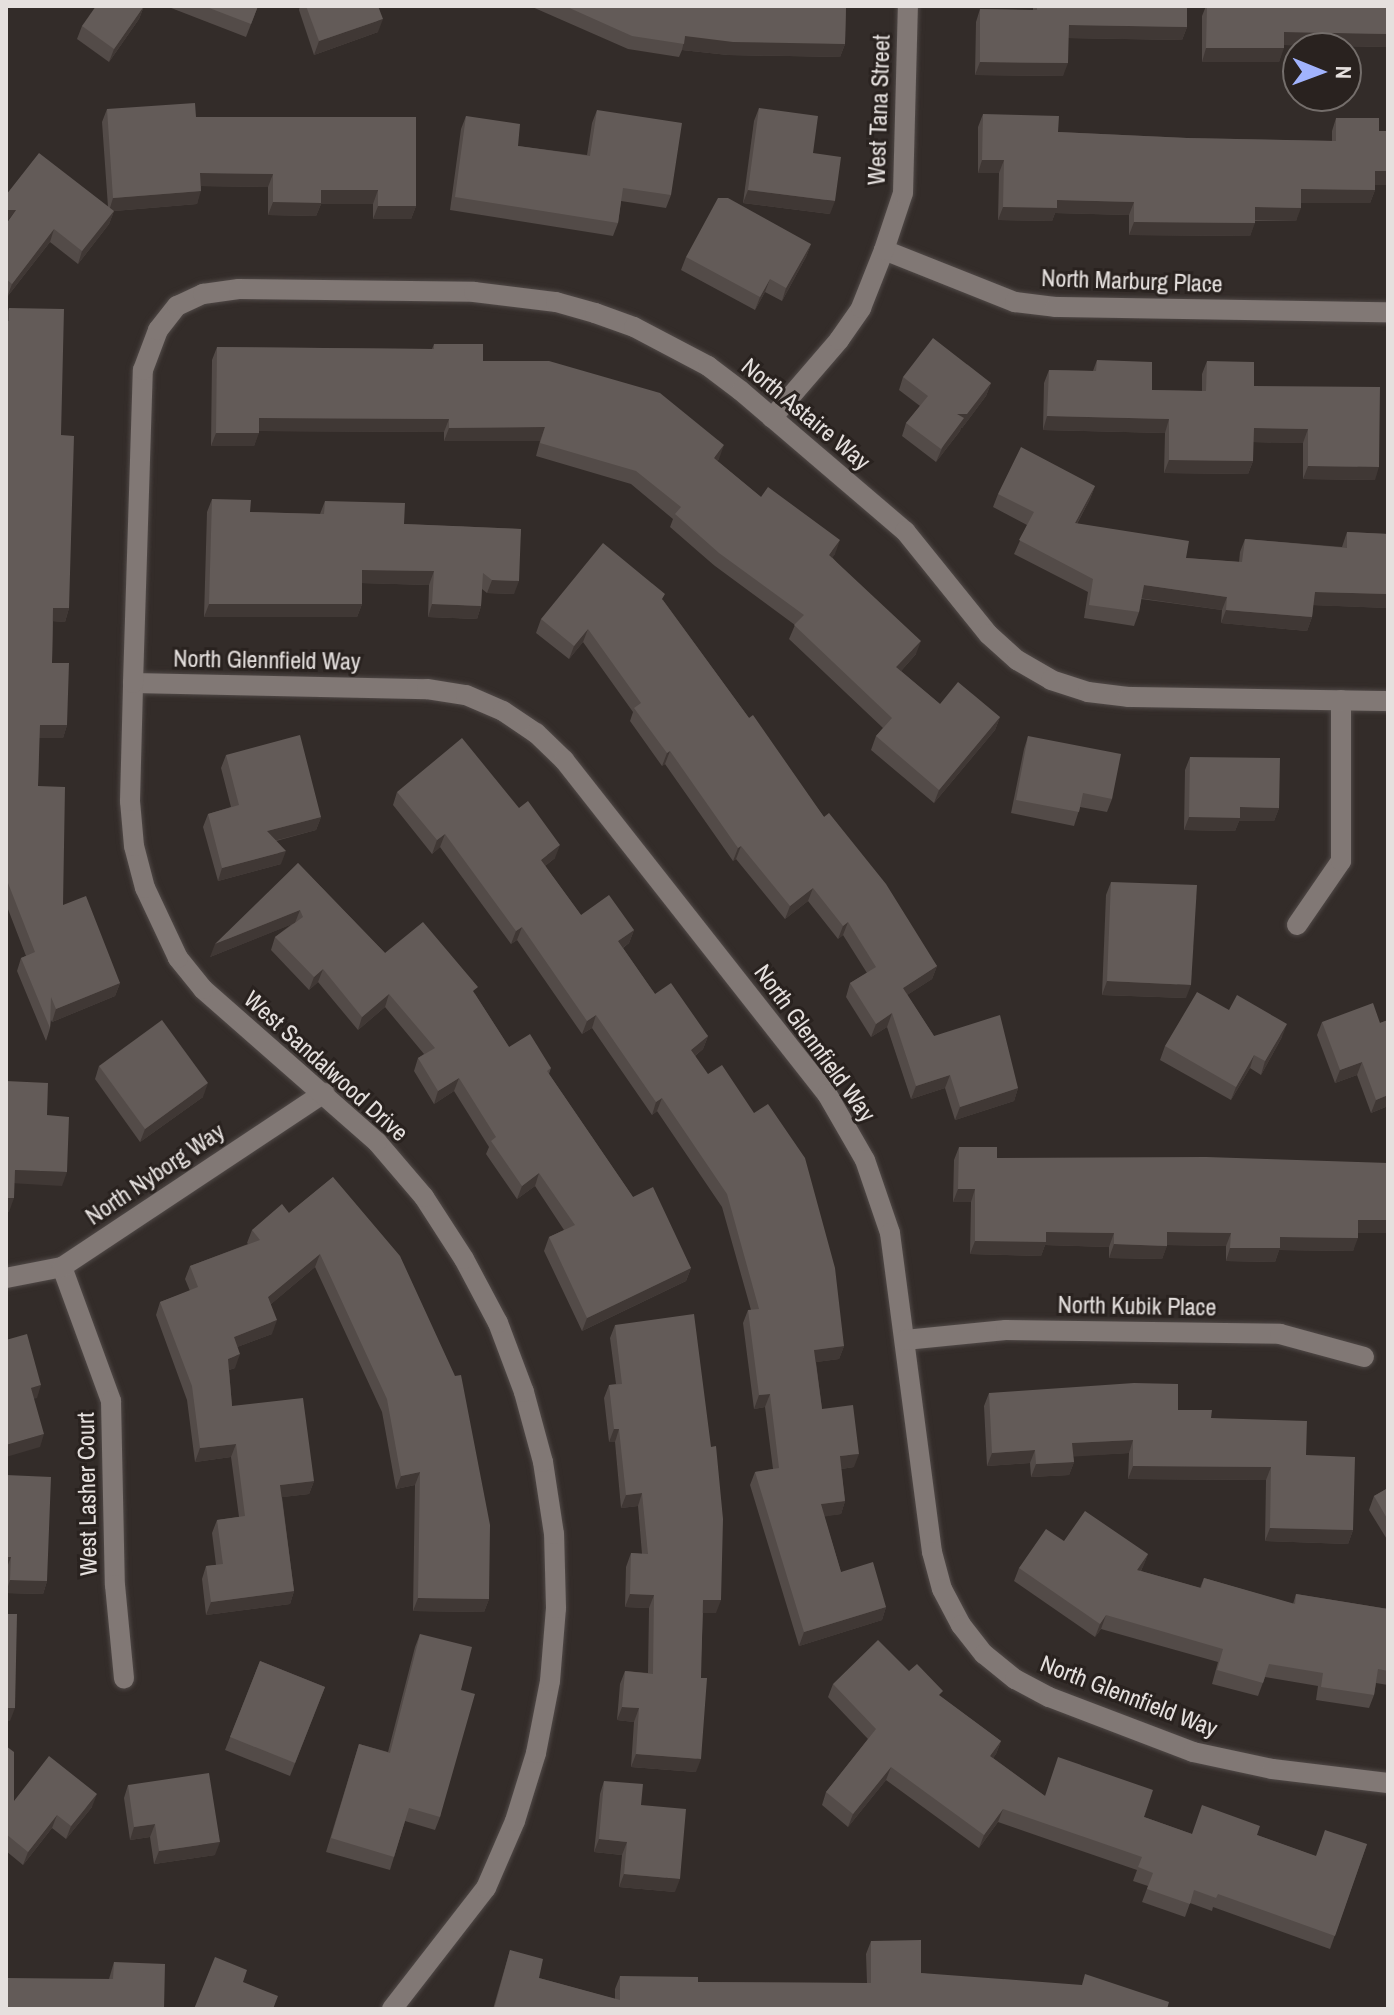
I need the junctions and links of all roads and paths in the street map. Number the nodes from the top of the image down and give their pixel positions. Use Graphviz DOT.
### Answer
graph roads {
  1 [pos="908,6"];
  2 [pos="884,250"];
  3 [pos="177,306"];
  4 [pos="1388,312"];
  5 [pos="772,418"];
  6 [pos="133,683"];
  7 [pos="1341,700"];
  8 [pos="1388,701"];
  9 [pos="1297,925"];
  10 [pos="324,1093"];
  11 [pos="62,1267"];
  12 [pos="6,1278"];
  13 [pos="905,1340"];
  14 [pos="1364,1357"];
  15 [pos="124,1679"];
  16 [pos="1388,1783"];
  17 [pos="392,2009"];
  1 -- 2 [label="street, West Tana Street"];
  2 -- 4 [label="street, North Marburg Place"];
  2 -- 5 [label="street, West Tana Street"];
  3 -- 5 [label="street, North Astaire Way"];
  3 -- 6 [label="street, West Sandalwood Drive"];
  5 -- 7 [label="street, North Astaire Way"];
  6 -- 10 [label="street, West Sandalwood Drive"];
  6 -- 13 [label="street, North Glennfield Way"];
  7 -- 8 [label="street, North Astaire Way"];
  7 -- 9 [label="street"];
  10 -- 11 [label="street, North Nyborg Way"];
  10 -- 17 [label="street, West Sandalwood Drive"];
  11 -- 12 [label="street, North Nyborg Way"];
  11 -- 15 [label="street, West Lasher Court"];
  13 -- 14 [label="street, North Kubik Place"];
  13 -- 16 [label="street, North Glennfield Way"];
}
